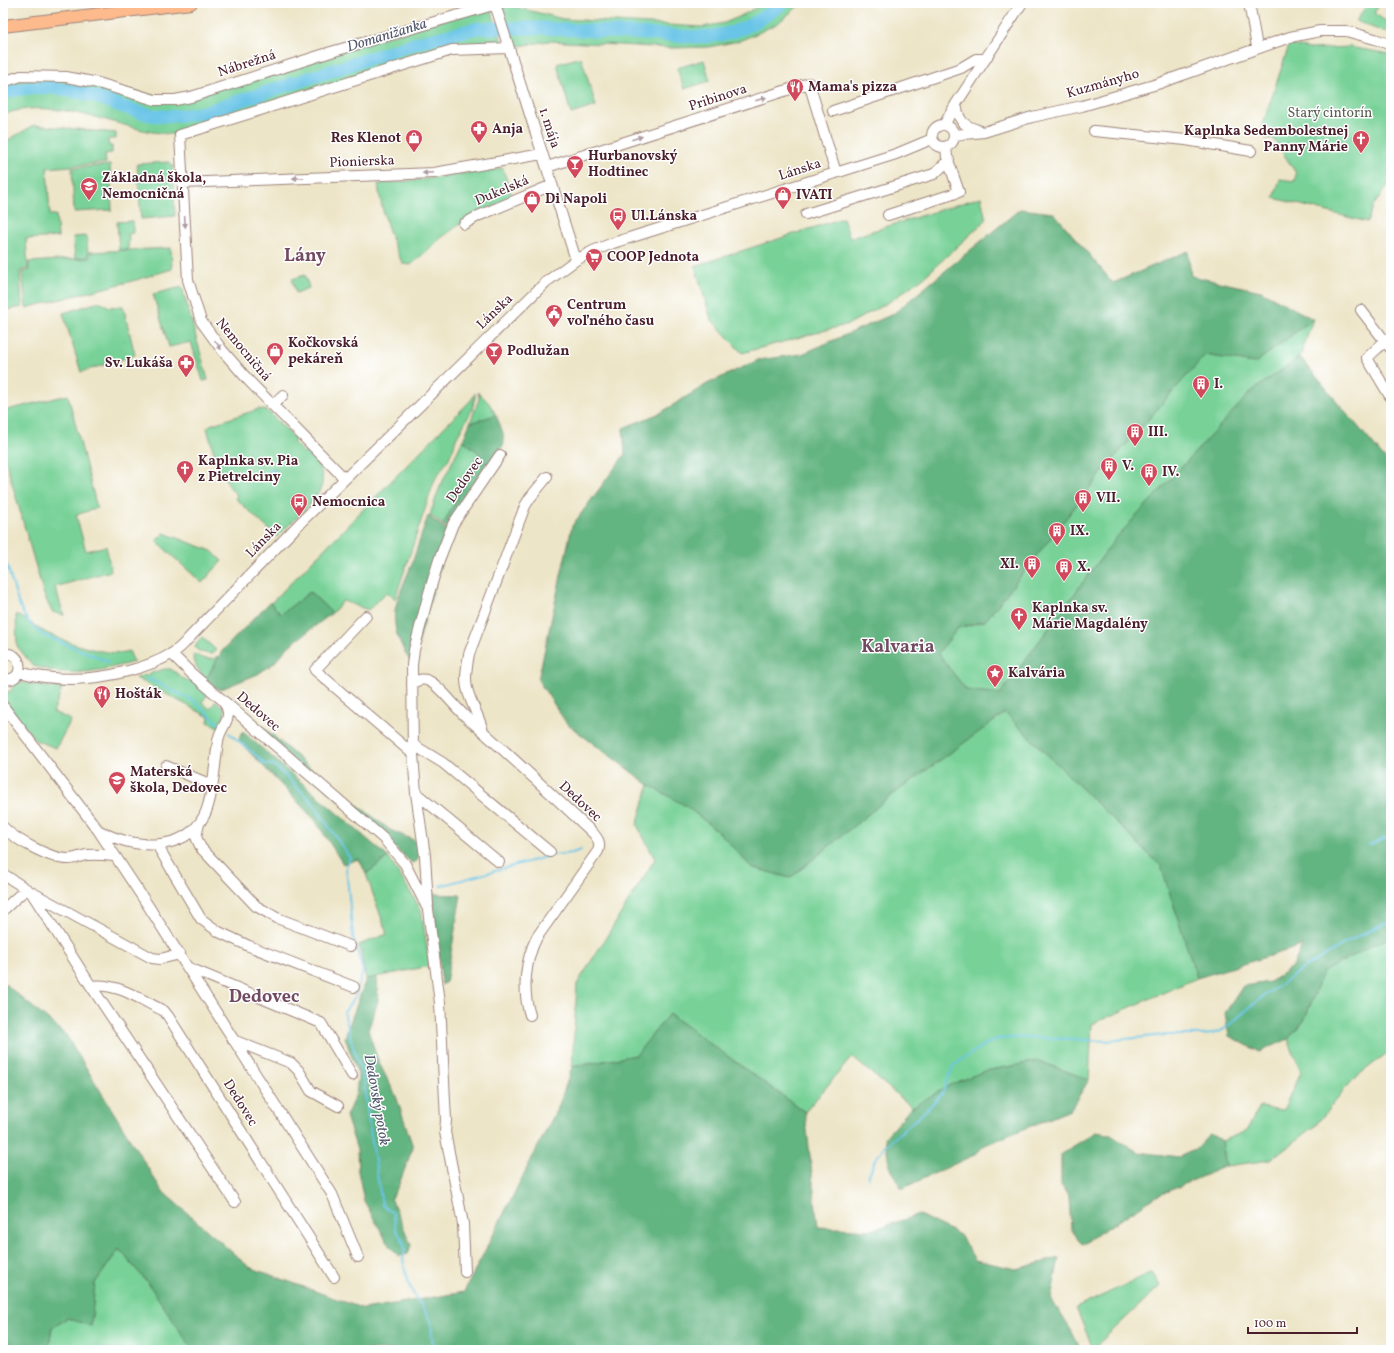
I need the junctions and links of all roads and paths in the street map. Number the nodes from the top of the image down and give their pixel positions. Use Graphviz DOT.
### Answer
graph roads {
  1 [pos="191,3"];
  2 [pos="497,3"];
  3 [pos="1022,3"];
  4 [pos="1249,3"];
  5 [pos="3,26"];
  6 [pos="1391,45"];
  7 [pos="1257,47"];
  8 [pos="509,48"];
  9 [pos="985,59"];
  10 [pos="3,82"];
  11 [pos="956,104"];
  12 [pos="833,111"];
  13 [pos="944,125"];
  14 [pos="1094,131"];
  15 [pos="984,132"];
  16 [pos="954,135"];
  17 [pos="932,139"];
  18 [pos="946,147"];
  19 [pos="1251,151"];
  20 [pos="542,154"];
  21 [pos="949,160"];
  22 [pos="547,167"];
  23 [pos="836,173"];
  24 [pos="182,183"];
  25 [pos="552,185"];
  26 [pos="806,214"];
  27 [pos="888,215"];
  28 [pos="464,224"];
  29 [pos="576,260"];
  30 [pos="1361,310"];
  31 [pos="1388,345"];
  32 [pos="283,395"];
  33 [pos="1391,398"];
  34 [pos="273,405"];
  35 [pos="500,455"];
  36 [pos="547,477"];
  37 [pos="345,479"];
  38 [pos="366,616"];
  39 [pos="414,650"];
  40 [pos="172,654"];
  41 [pos="3,655"];
  42 [pos="19,672"];
  43 [pos="3,679"];
  44 [pos="433,683"];
  45 [pos="412,684"];
  46 [pos="224,701"];
  47 [pos="3,706"];
  48 [pos="483,731"];
  49 [pos="413,749"];
  50 [pos="166,766"];
  51 [pos="212,785"];
  52 [pos="416,793"];
  53 [pos="199,823"];
  54 [pos="3,827"];
  55 [pos="98,830"];
  56 [pos="172,842"];
  57 [pos="157,845"];
  58 [pos="201,848"];
  59 [pos="550,852"];
  60 [pos="114,856"];
  61 [pos="425,856"];
  62 [pos="499,862"];
  63 [pos="405,864"];
  64 [pos="3,874"];
  65 [pos="28,890"];
  66 [pos="60,908"];
  67 [pos="428,909"];
  68 [pos="3,910"];
  69 [pos="48,919"];
  70 [pos="350,946"];
  71 [pos="180,954"];
  72 [pos="188,967"];
  73 [pos="91,986"];
  74 [pos="354,987"];
  75 [pos="530,1015"];
  76 [pos="233,1040"];
  77 [pos="352,1074"];
  78 [pos="338,1106"];
  79 [pos="235,1202"];
  80 [pos="358,1257"];
  81 [pos="465,1272"];
  82 [pos="334,1277"];
  1 -- 5 [label="main road"];
  2 -- 8 [label="street, 1. mája"];
  2 -- 10 [label="street, Nábrežná"];
  3 -- 9 [label="street"];
  4 -- 7 [label="street"];
  6 -- 7 [label="street, Kuzmányho"];
  7 -- 15 [label="street, Kuzmányho"];
  8 -- 20 [label="street, 1. mája"];
  8 -- 24 [label="street, Nemocničná"];
  9 -- 11 [label="street"];
  9 -- 12 [label="street"];
  11 -- 13 [label="street"];
  11 -- 15 [label="street"];
  13 -- 16 [label="street"];
  13 -- 17 [label="street"];
  14 -- 19 [label="street"];
  15 -- 16 [label="street, Kuzmányho"];
  16 -- 18 [label="street"];
  17 -- 18 [label="street"];
  17 -- 23 [label="street, Lánska"];
  18 -- 21 [label="street"];
  20 -- 22 [label="street, 1. mája"];
  20 -- 24 [label="street, Pionierska, one-way"];
  21 -- 26 [label="street"];
  21 -- 27 [label="street"];
  22 -- 23 [label="street, Pribinova, one-way"];
  22 -- 25 [label="street, 1. mája"];
  23 -- 29 [label="street, Lánska"];
  24 -- 34 [label="street, Nemocničná, one-way"];
  25 -- 28 [label="street, Dukelská"];
  25 -- 29 [label="street, 1. mája"];
  29 -- 37 [label="street, Lánska"];
  30 -- 31 [label="street"];
  31 -- 33 [label="street"];
  32 -- 34 [label="street"];
  34 -- 37 [label="street, Nemocničná"];
  35 -- 39 [label="street, Dedovec"];
  36 -- 48 [label="street"];
  37 -- 40 [label="street, Lánska"];
  38 -- 49 [label="street"];
  39 -- 44 [label="street, Dedovec"];
  39 -- 45 [label="street, Dedovec"];
  40 -- 42 [label="street"];
  40 -- 46 [label="street, Dedovec"];
  41 -- 42 [label="street"];
  42 -- 43 [label="street"];
  44 -- 45 [label="street"];
  44 -- 48 [label="street, Dedovec"];
  45 -- 49 [label="street, Dedovec"];
  46 -- 51 [label="street, Dedovec"];
  46 -- 63 [label="street, Dedovec"];
  47 -- 55 [label="street, Dedovec"];
  48 -- 75 [label="street, Dedovec"];
  49 -- 52 [label="street, Dedovec"];
  49 -- 59 [label="street"];
  50 -- 51 [label="street"];
  51 -- 53 [label="street, Dedovec"];
  52 -- 61 [label="street, Dedovec"];
  52 -- 62 [label="street"];
  53 -- 56 [label="street, Dedovec"];
  53 -- 58 [label="street"];
  54 -- 60 [label="street"];
  55 -- 57 [label="street, Dedovec"];
  55 -- 60 [label="street, Dedovec"];
  56 -- 57 [label="street, Dedovec"];
  56 -- 58 [label="street"];
  57 -- 74 [label="street"];
  58 -- 70 [label="street"];
  60 -- 71 [label="street, Dedovec"];
  61 -- 63 [label="street"];
  61 -- 67 [label="street, Dedovec"];
  63 -- 67 [label="street, Dedovec"];
  64 -- 65 [label="street"];
  65 -- 66 [label="street"];
  65 -- 68 [label="street"];
  65 -- 69 [label="street"];
  66 -- 69 [label="street"];
  66 -- 71 [label="street"];
  67 -- 81 [label="street, Dedovec"];
  69 -- 73 [label="street"];
  71 -- 72 [label="street, Dedovec"];
  72 -- 76 [label="street, Dedovec"];
  72 -- 77 [label="street"];
  73 -- 79 [label="street"];
  73 -- 82 [label="street, Dedovec"];
  76 -- 78 [label="street"];
  76 -- 80 [label="street, Dedovec"];
}
